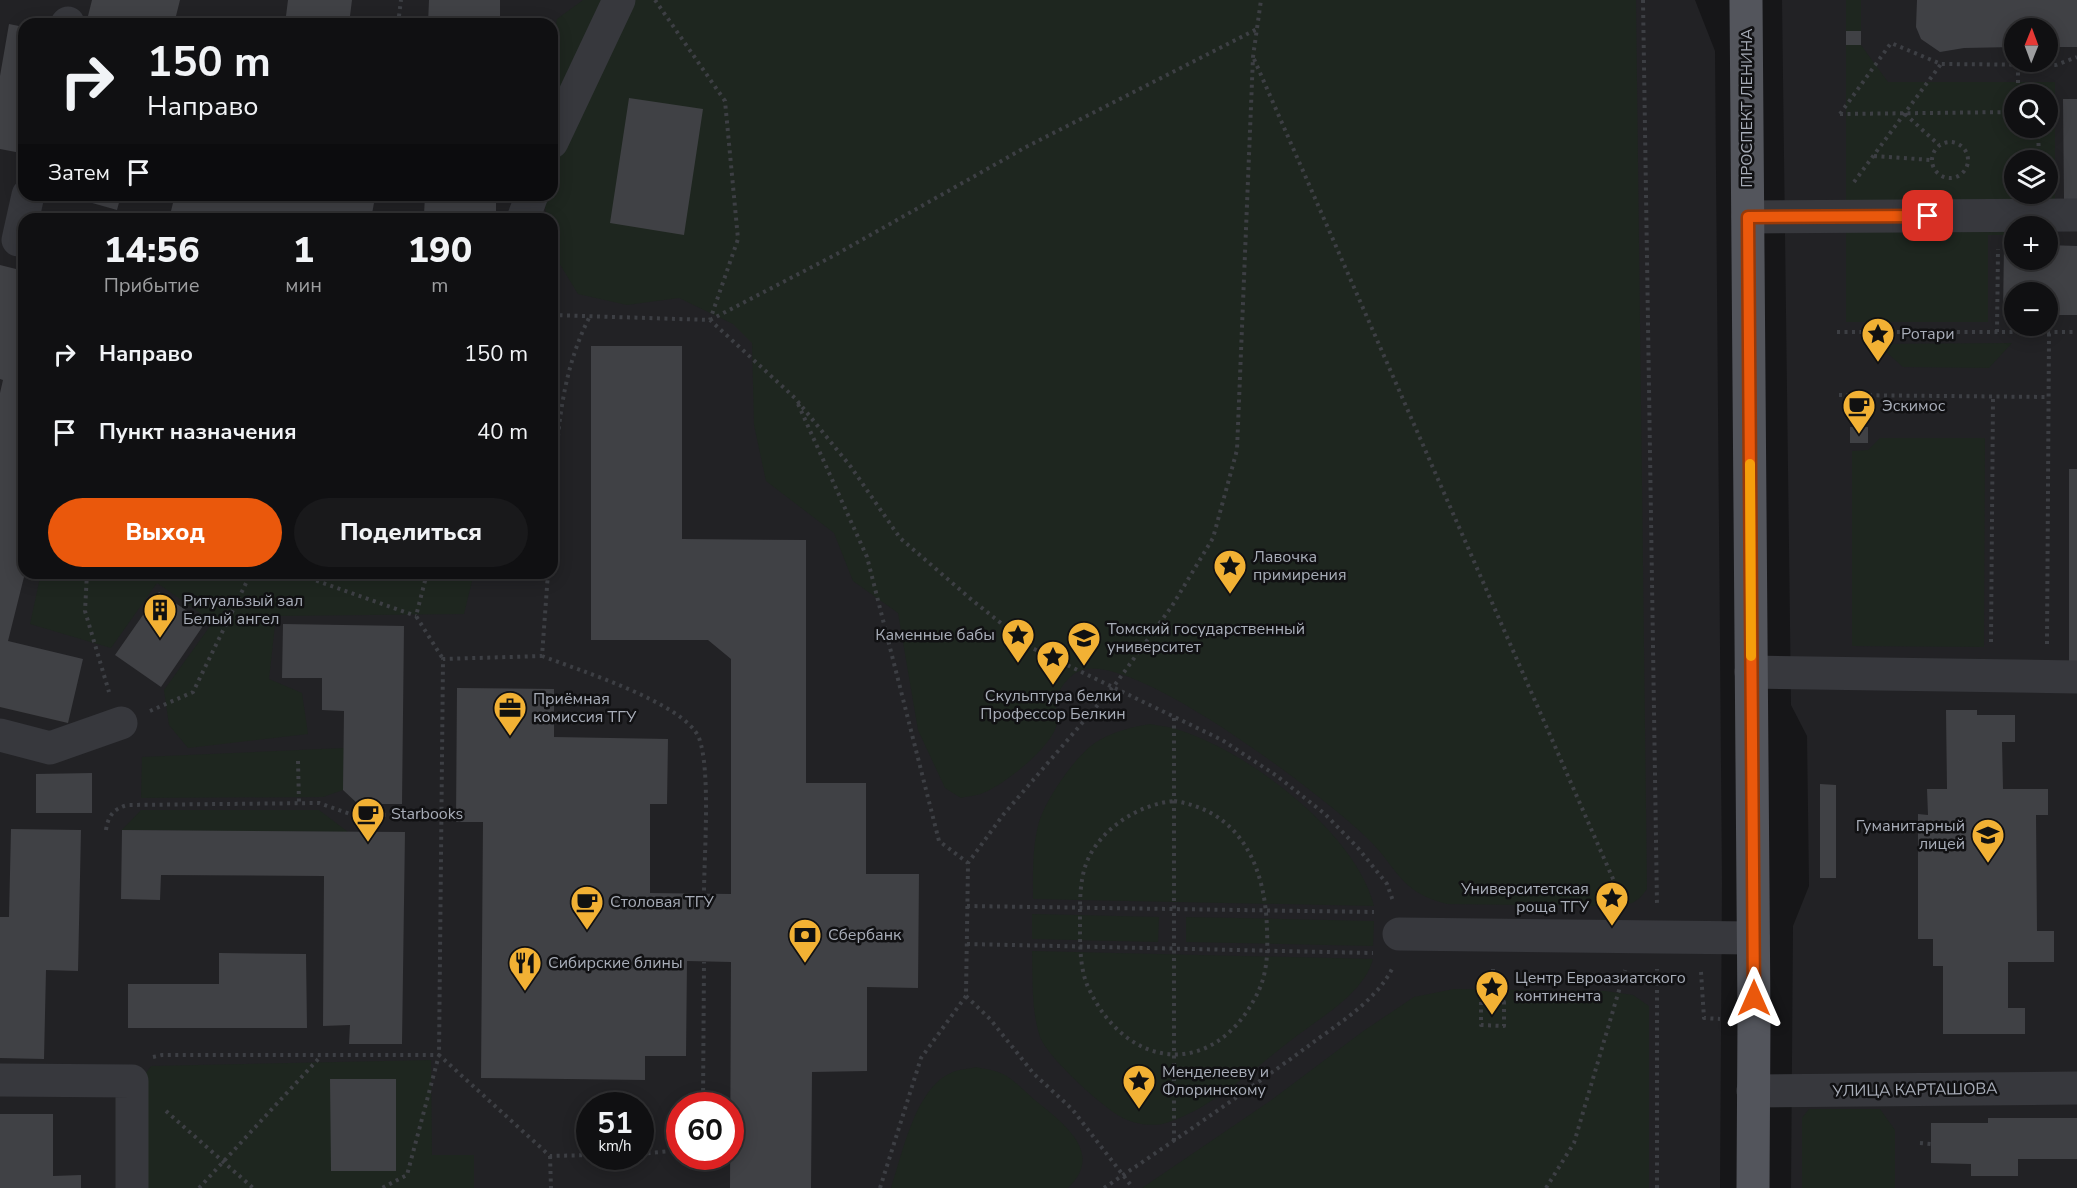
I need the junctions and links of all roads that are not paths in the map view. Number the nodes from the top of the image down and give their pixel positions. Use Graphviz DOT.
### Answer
graph roads {
  1 [pos="619,0"];
  2 [pos="1746,0"];
  3 [pos="558,129"];
  4 [pos="2077,215"];
  5 [pos="1748,217"];
  6 [pos="1751,672"];
  7 [pos="2062,677"];
  8 [pos="121,723"];
  9 [pos="0,735"];
  10 [pos="1399,934"];
  11 [pos="1753,938"];
  12 [pos="0,1080"];
  13 [pos="2077,1088"];
  14 [pos="1753,1091"];
  15 [pos="132,1188"];
  16 [pos="1753,1188"];
  1 -- 3 [label="street"];
  2 -- 5 [label="main road, ПРОСПЕКТ ЛЕНИНА"];
  4 -- 5 [label="street"];
  5 -- 6 [label="main road, ПРОСПЕКТ ЛЕНИНА"];
  6 -- 7 [label="street"];
  6 -- 11 [label="main road, ПРОСПЕКТ ЛЕНИНА"];
  8 -- 9 [label="street"];
  10 -- 11 [label="street"];
  11 -- 14 [label="main road, ПРОСПЕКТ ЛЕНИНА"];
  12 -- 15 [label="street"];
  13 -- 14 [label="street, УЛИЦА КАРТАШОВА"];
  14 -- 16 [label="main road, ПРОСПЕКТ ЛЕНИНА"];
}
